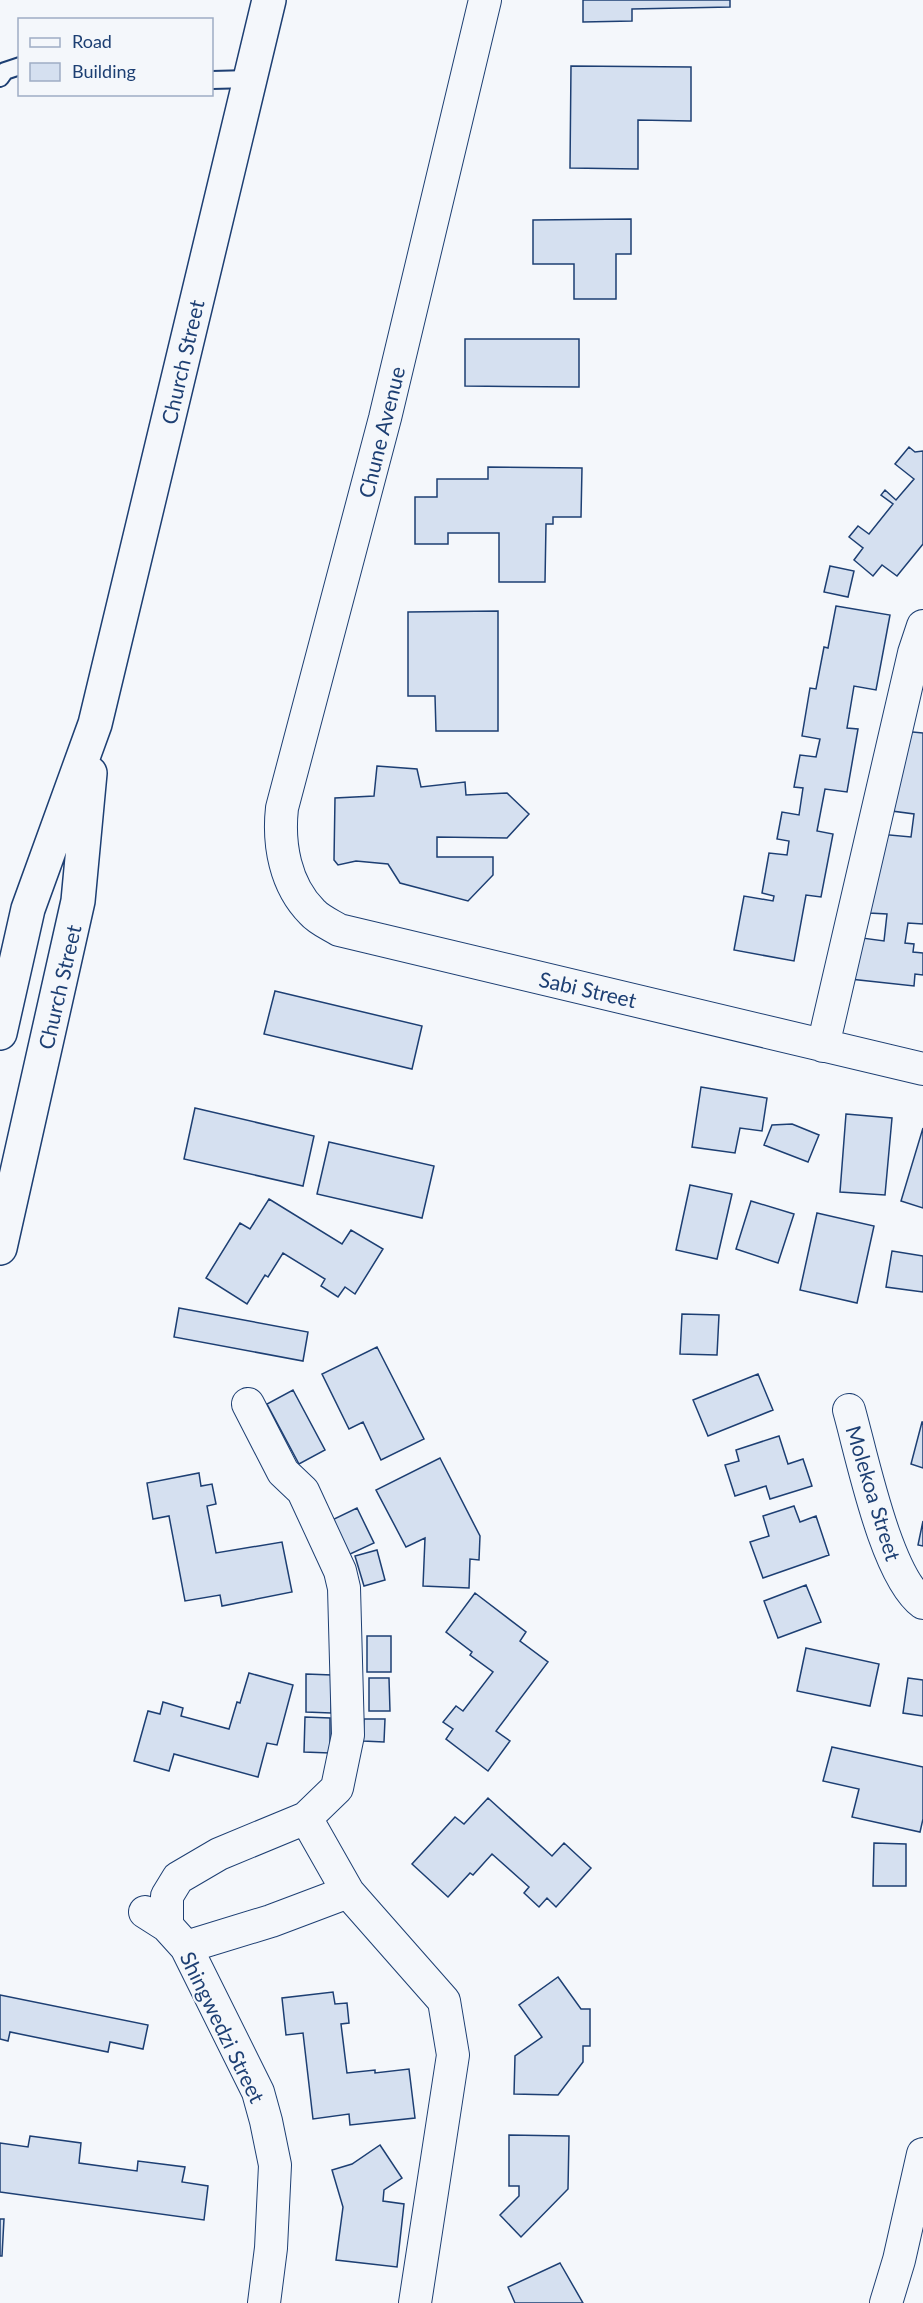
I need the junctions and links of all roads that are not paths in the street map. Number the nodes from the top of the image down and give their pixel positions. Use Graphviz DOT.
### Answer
graph roads {
  1 [pos="269,0"];
  2 [pos="485,0"];
  3 [pos="18,67"];
  4 [pos="0,78"];
  5 [pos="250,79"];
  6 [pos="213,80"];
  7 [pos="923,626"];
  8 [pos="95,724"];
  9 [pos="285,863"];
  10 [pos="0,1033"];
  11 [pos="823,1046"];
  12 [pos="923,1069"];
  13 [pos="0,1248"];
  14 [pos="248,1404"];
  15 [pos="849,1410"];
  16 [pos="923,1603"];
  17 [pos="306,1818"];
  18 [pos="348,1892"];
  19 [pos="166,1928"];
  20 [pos="923,2154"];
  21 [pos="911,2264"];
  22 [pos="264,2303"];
  23 [pos="415,2303"];
  24 [pos="885,2303"];
  1 -- 5 [label="main road, Church Street"];
  2 -- 9 [label="street, Chune Avenue"];
  3 -- 4 [label="lane"];
  5 -- 6 [label="lane"];
  5 -- 8 [label="main road, Church Street"];
  7 -- 11 [label="street"];
  8 -- 10 [label="main road, Church Street"];
  8 -- 13 [label="main road, Church Street"];
  9 -- 11 [label="street, Sabi Street"];
  11 -- 12 [label="street, Sabi Street"];
  14 -- 17 [label="street"];
  15 -- 16 [label="street, Molekoa Street"];
  17 -- 18 [label="street"];
  17 -- 19 [label="street"];
  18 -- 19 [label="street"];
  18 -- 23 [label="street"];
  19 -- 22 [label="street, Shingwedzi Street"];
  20 -- 21 [label="street"];
  21 -- 24 [label="street"];
}
